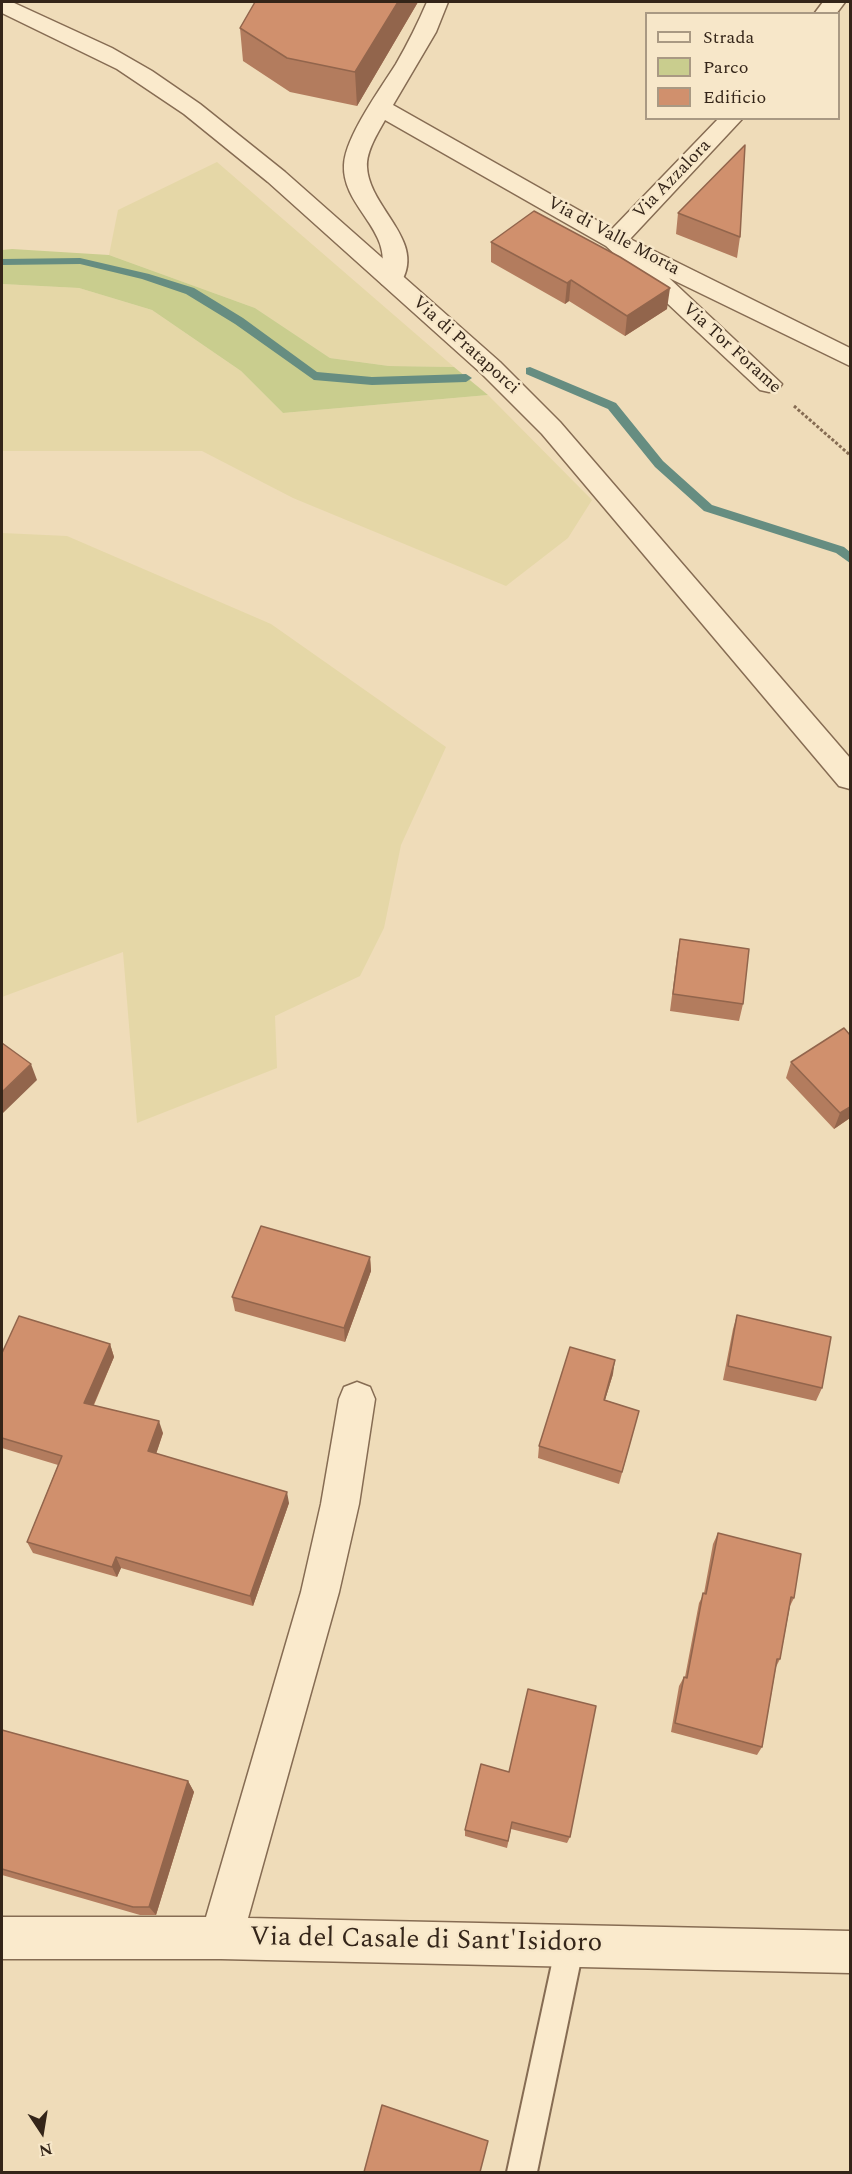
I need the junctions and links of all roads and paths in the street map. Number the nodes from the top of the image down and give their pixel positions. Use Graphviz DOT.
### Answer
graph roads {
  1 [pos="436,2"];
  2 [pos="2,5"];
  3 [pos="379,107"];
  4 [pos="730,120"];
  5 [pos="615,241"];
  6 [pos="391,279"];
  7 [pos="850,358"];
  8 [pos="769,384"];
  9 [pos="850,454"];
  10 [pos="850,777"];
  11 [pos="357,1399"];
  12 [pos="2,1938"];
  13 [pos="221,1938"];
  14 [pos="570,1945"];
  15 [pos="850,1952"];
  16 [pos="522,2172"];
  1 -- 3 [label="street"];
  2 -- 6 [label="street, Via di Prataporci"];
  3 -- 5 [label="street, Via di Valle Morta"];
  3 -- 6 [label="street"];
  4 -- 5 [label="street, Via Azzalora"];
  5 -- 7 [label="street, Via di Valle Morta"];
  5 -- 8 [label="street, Via Tor Forame"];
  6 -- 10 [label="street, Via di Prataporci"];
  8 -- 9 [label="path, Via Tor Forame"];
  11 -- 13 [label="street"];
  12 -- 13 [label="street, Via del Casale di Sant'Isidoro"];
  13 -- 14 [label="street, Via del Casale di Sant'Isidoro"];
  14 -- 15 [label="street, Via del Casale di Sant'Isidoro"];
  14 -- 16 [label="lane"];
}
